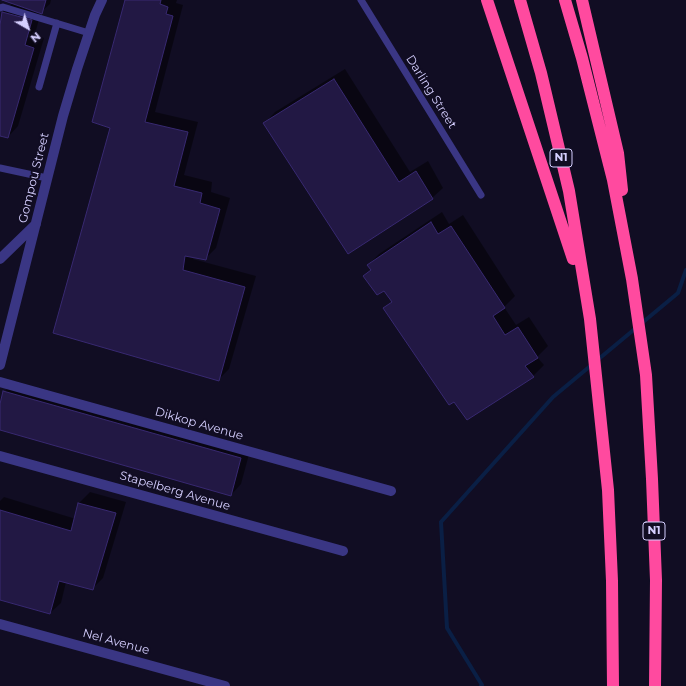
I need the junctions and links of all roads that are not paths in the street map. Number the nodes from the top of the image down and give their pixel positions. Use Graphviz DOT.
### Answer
graph roads {
  1 [pos="97,0"];
  2 [pos="102,0"];
  3 [pos="361,0"];
  4 [pos="487,0"];
  5 [pos="520,0"];
  6 [pos="565,0"];
  7 [pos="582,0"];
  8 [pos="0,8"];
  9 [pos="97,11"];
  10 [pos="57,23"];
  11 [pos="89,33"];
  12 [pos="39,87"];
  13 [pos="0,168"];
  14 [pos="47,178"];
  15 [pos="482,195"];
  16 [pos="36,224"];
  17 [pos="0,259"];
  18 [pos="632,279"];
  19 [pos="585,293"];
  20 [pos="0,365"];
  21 [pos="0,382"];
  22 [pos="0,456"];
  23 [pos="391,491"];
  24 [pos="343,552"];
  25 [pos="0,624"];
  26 [pos="225,686"];
  27 [pos="613,686"];
  28 [pos="655,686"];
  1 -- 9 [label="street"];
  2 -- 9 [label="street, Gompou Street"];
  3 -- 15 [label="lane, Darling Street"];
  4 -- 19 [label="highway"];
  5 -- 19 [label="highway, N1"];
  6 -- 18 [label="highway, N1"];
  7 -- 18 [label="highway"];
  8 -- 10 [label="lane"];
  9 -- 11 [label="street, Gompou Street"];
  10 -- 11 [label="lane"];
  10 -- 12 [label="lane"];
  11 -- 14 [label="street, Gompou Street"];
  13 -- 14 [label="lane"];
  14 -- 16 [label="street, Gompou Street"];
  16 -- 17 [label="street"];
  16 -- 20 [label="street, Gompou Street"];
  18 -- 28 [label="highway, N1"];
  19 -- 27 [label="highway, N1"];
  21 -- 23 [label="street, Dikkop Avenue"];
  22 -- 24 [label="street, Stapelberg Avenue"];
  25 -- 26 [label="street, Nel Avenue"];
}
